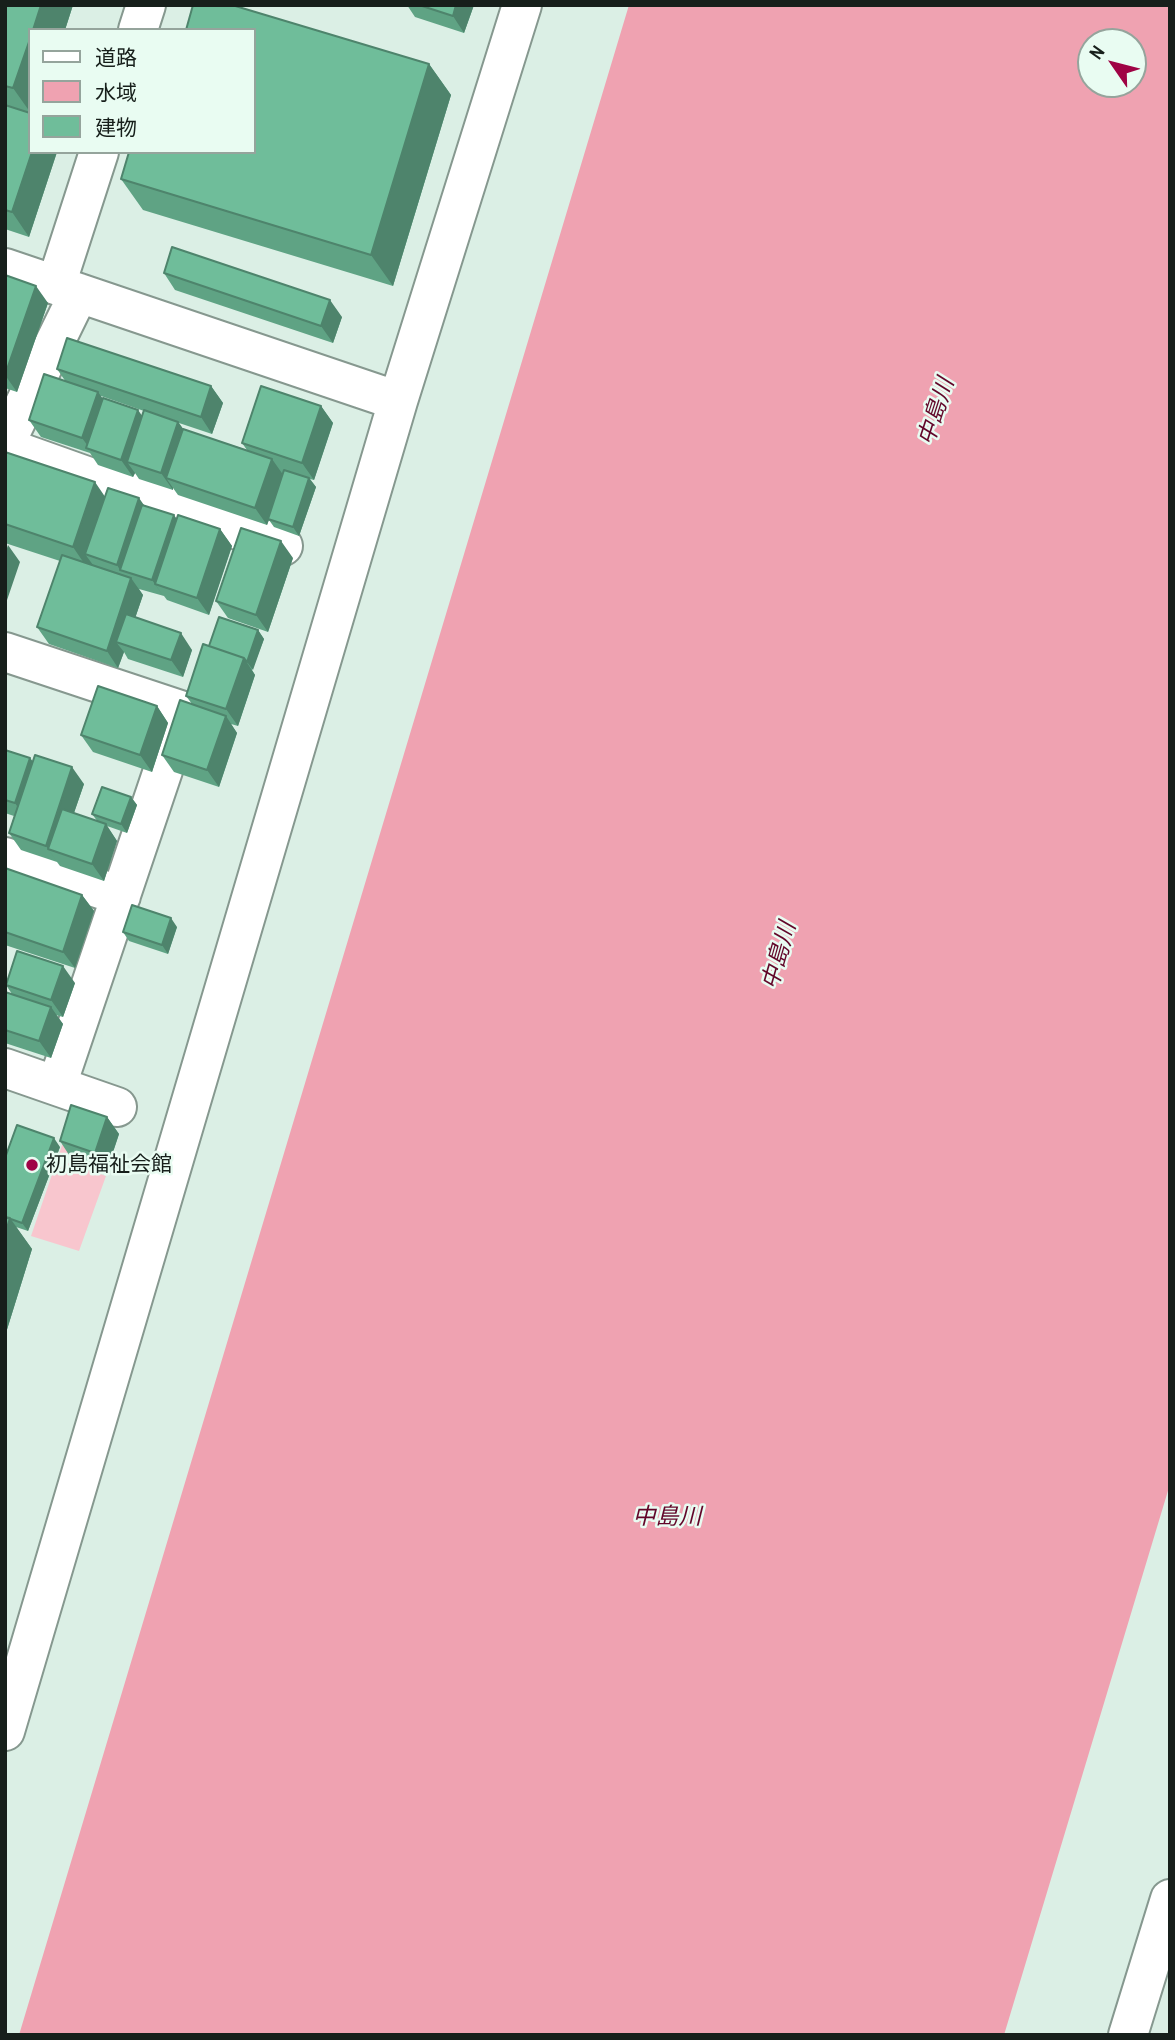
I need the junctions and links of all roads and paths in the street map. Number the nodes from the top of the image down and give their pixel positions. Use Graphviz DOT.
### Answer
graph roads {
  1 [pos="146,5"];
  2 [pos="522,5"];
  3 [pos="139,28"];
  4 [pos="99,154"];
  5 [pos="5,268"];
  6 [pos="67,289"];
  7 [pos="398,401"];
  8 [pos="5,445"];
  9 [pos="283,546"];
  10 [pos="5,652"];
  11 [pos="5,857"];
  12 [pos="121,896"];
  13 [pos="5,1068"];
  14 [pos="57,1085"];
  15 [pos="117,1107"];
  16 [pos="5,1731"];
  17 [pos="1170,1899"];
  18 [pos="1128,2035"];
  1 -- 3 [label="street"];
  2 -- 7 [label="street"];
  4 -- 6 [label="street"];
  5 -- 6 [label="street"];
  6 -- 7 [label="street"];
  6 -- 8 [label="street"];
  7 -- 16 [label="street"];
  8 -- 9 [label="street"];
  10 -- 12 [label="street"];
  11 -- 12 [label="street"];
  12 -- 14 [label="street"];
  13 -- 14 [label="street"];
  14 -- 15 [label="street"];
  17 -- 18 [label="street"];
}
